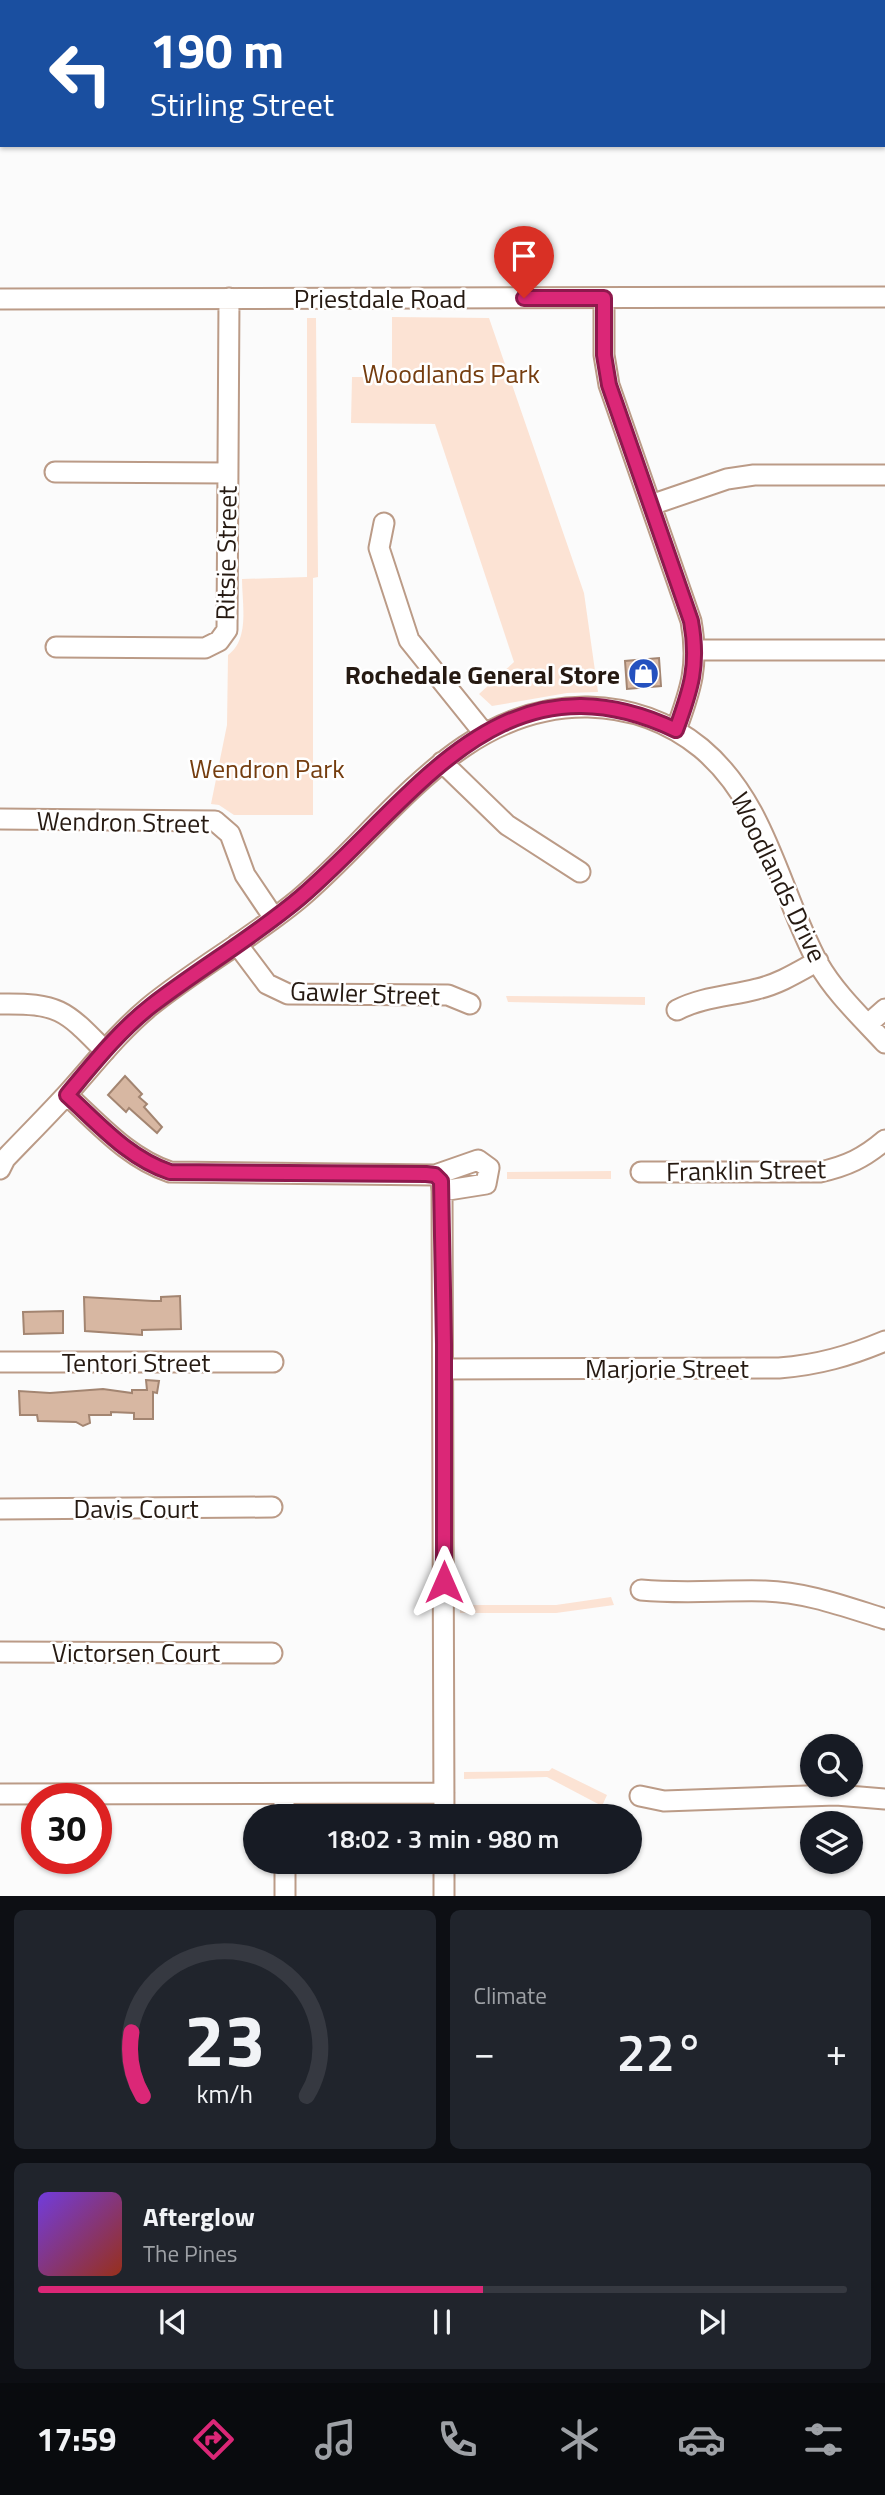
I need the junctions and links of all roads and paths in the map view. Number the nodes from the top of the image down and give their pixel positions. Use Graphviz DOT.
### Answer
graph roads {
  1 [pos="885,297"];
  2 [pos="229,298"];
  3 [pos="604,298"];
  4 [pos="0,299"];
  5 [pos="55,472"];
  6 [pos="228,472"];
  7 [pos="885,475"];
  8 [pos="651,505"];
  9 [pos="384,523"];
  10 [pos="56,646"];
  11 [pos="696,650"];
  12 [pos="885,650"];
  13 [pos="676,730"];
  14 [pos="483,732"];
  15 [pos="442,762"];
  16 [pos="0,820"];
  17 [pos="580,872"];
  18 [pos="274,918"];
  19 [pos="237,944"];
  20 [pos="817,961"];
  21 [pos="0,1004"];
  22 [pos="470,1004"];
  23 [pos="885,1009"];
  24 [pos="677,1010"];
  25 [pos="867,1024"];
  26 [pos="885,1043"];
  27 [pos="105,1051"];
  28 [pos="67,1095"];
  29 [pos="885,1140"];
  30 [pos="0,1169"];
  31 [pos="640,1172"];
  32 [pos="885,1341"];
  33 [pos="0,1362"];
  34 [pos="273,1362"];
  35 [pos="445,1369"];
  36 [pos="272,1507"];
  37 [pos="0,1509"];
  38 [pos="641,1590"];
  39 [pos="885,1619"];
  40 [pos="0,1652"];
  41 [pos="272,1653"];
  42 [pos="444,1793"];
  43 [pos="0,1794"];
  44 [pos="284,1794"];
  45 [pos="640,1796"];
  46 [pos="885,1799"];
  47 [pos="284,1804"];
  48 [pos="444,1804"];
  49 [pos="285,1874"];
  50 [pos="444,1874"];
  51 [pos="285,1896"];
  52 [pos="444,1896"];
  1 -- 3 [label="street, Priestdale Road"];
  2 -- 3 [label="street, Priestdale Road"];
  2 -- 4 [label="street, Priestdale Road"];
  2 -- 6 [label="street, Ritsie Street"];
  3 -- 8 [label="street"];
  5 -- 6 [label="street"];
  6 -- 10 [label="street, Ritsie Street"];
  7 -- 8 [label="street"];
  8 -- 11 [label="street"];
  9 -- 14 [label="street"];
  11 -- 12 [label="street"];
  11 -- 13 [label="street"];
  13 -- 14 [label="street, Woodlands Drive"];
  13 -- 20 [label="street, Woodlands Drive"];
  14 -- 15 [label="street, Woodlands Drive"];
  15 -- 17 [label="street"];
  15 -- 18 [label="street, Woodlands Drive"];
  16 -- 18 [label="street, Wendron Street"];
  18 -- 19 [label="street, Woodlands Drive"];
  19 -- 22 [label="street, Gawler Street"];
  19 -- 27 [label="street, Woodlands Drive"];
  20 -- 24 [label="street"];
  20 -- 25 [label="street, Woodlands Drive"];
  21 -- 27 [label="street"];
  23 -- 25 [label="street"];
  25 -- 26 [label="street, Woodlands Drive"];
  27 -- 28 [label="street, Woodlands Drive"];
  28 -- 30 [label="street, Woodlands Drive"];
  28 -- 35 [label="street"];
  29 -- 31 [label="street, Franklin Street"];
  32 -- 35 [label="street, Marjorie Street"];
  33 -- 34 [label="street, Tentori Street"];
  35 -- 42 [label="street"];
  36 -- 37 [label="street, Davis Court"];
  38 -- 39 [label="street"];
  40 -- 41 [label="street, Victorsen Court"];
  42 -- 44 [label="street"];
  42 -- 48 [label="street"];
  43 -- 44 [label="street"];
  44 -- 47 [label="street"];
  45 -- 46 [label="street"];
  49 -- 51 [label="street"];
  50 -- 52 [label="street"];
}
